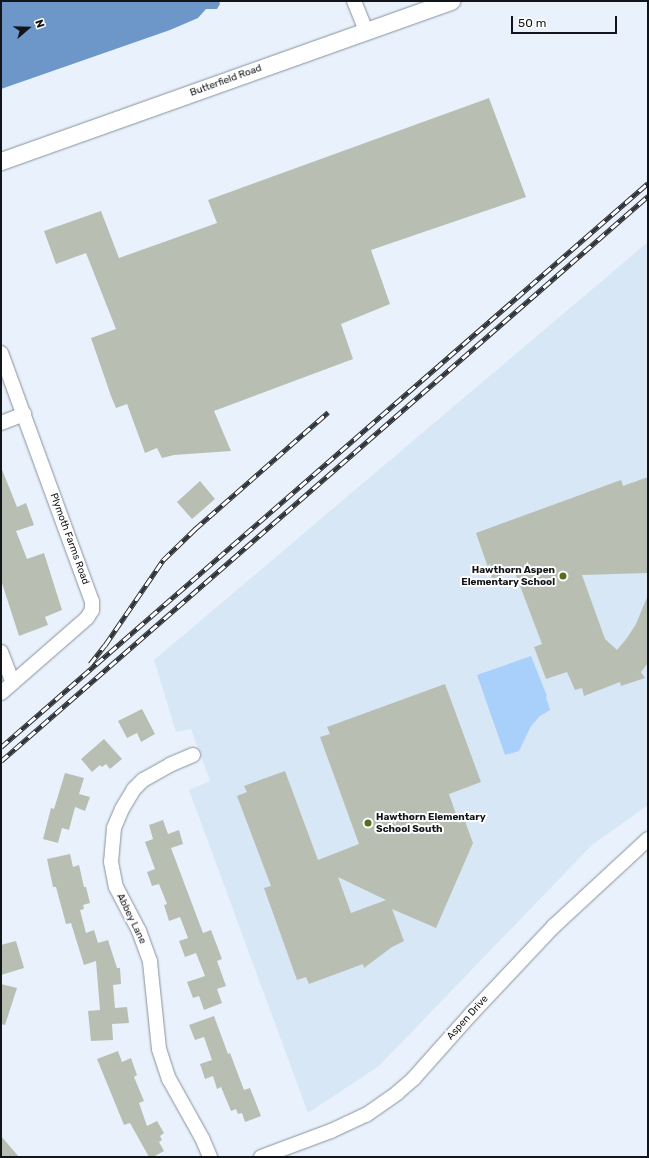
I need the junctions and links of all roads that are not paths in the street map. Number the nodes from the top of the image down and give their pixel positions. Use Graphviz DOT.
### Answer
graph roads {
  1 [pos="354,1"];
  2 [pos="451,1"];
  3 [pos="366,31"];
  4 [pos="1,161"];
  5 [pos="1,353"];
  6 [pos="24,414"];
  7 [pos="1,423"];
  8 [pos="1,652"];
  9 [pos="13,683"];
  10 [pos="1,693"];
  11 [pos="192,755"];
  12 [pos="648,839"];
  13 [pos="210,1157"];
  14 [pos="261,1157"];
  1 -- 3 [label="street"];
  2 -- 3 [label="main road, Butterfield Road"];
  3 -- 4 [label="main road, Butterfield Road"];
  5 -- 6 [label="street, Plymoth Farms Road"];
  6 -- 7 [label="street"];
  6 -- 9 [label="street, Plymoth Farms Road"];
  8 -- 9 [label="street"];
  9 -- 10 [label="street, Plymoth Farms Road"];
  11 -- 13 [label="street, Abbey Lane"];
  12 -- 14 [label="street, Aspen Drive"];
}
